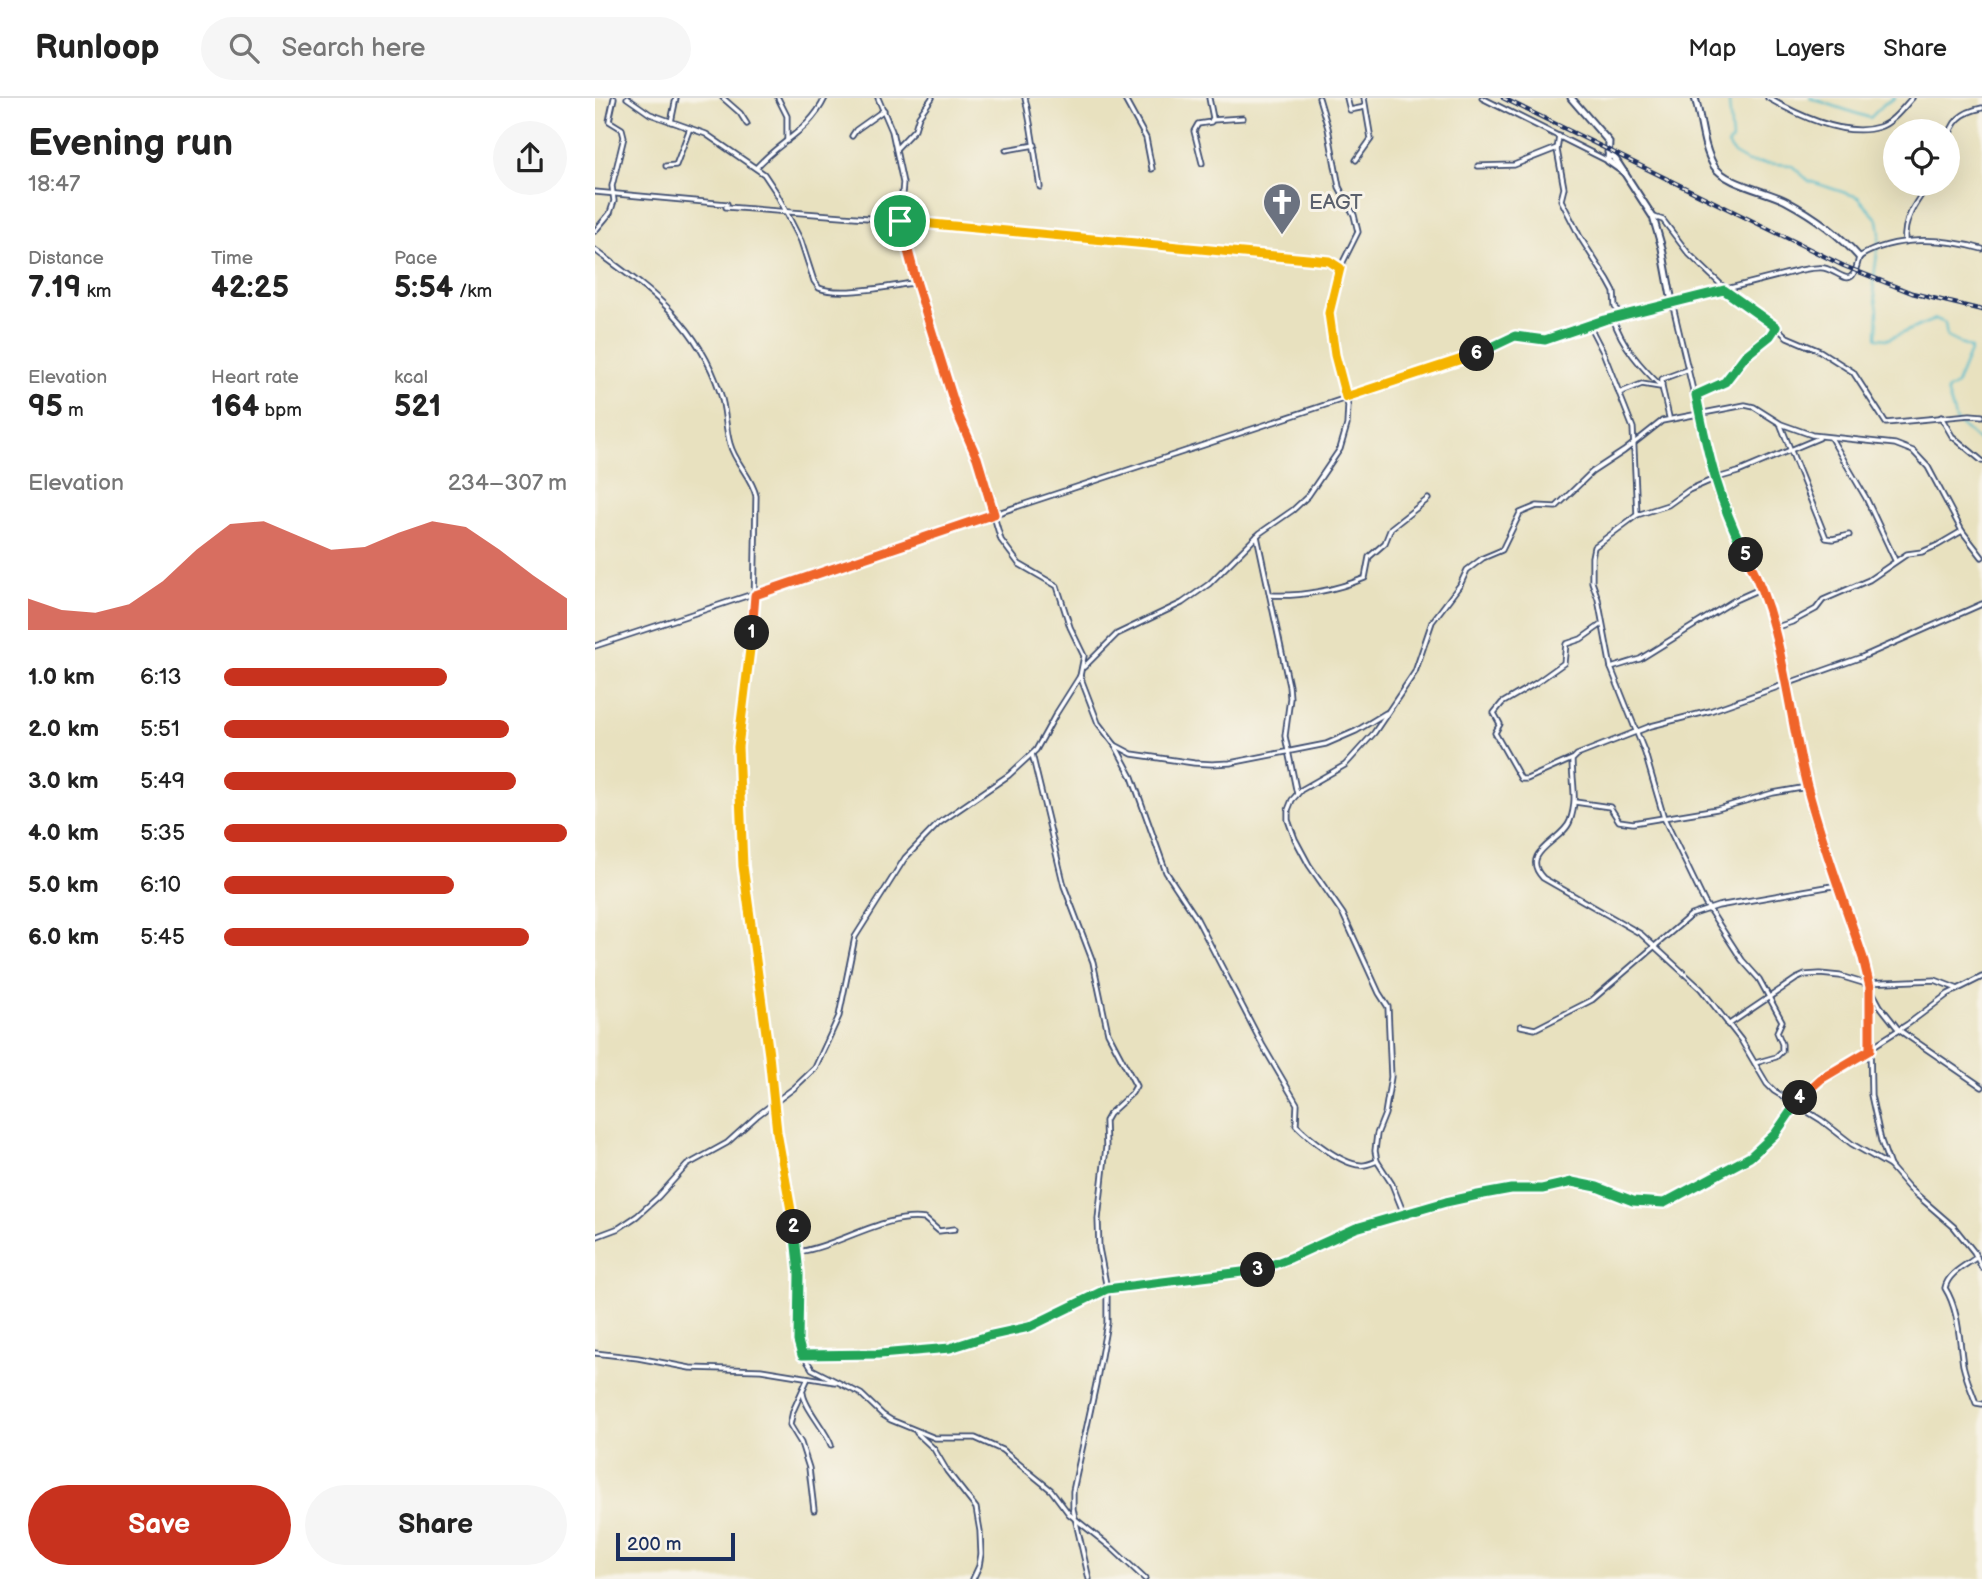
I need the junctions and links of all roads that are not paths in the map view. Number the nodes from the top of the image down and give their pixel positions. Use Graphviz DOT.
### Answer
graph roads {
  1 [pos="614,98"];
  2 [pos="627,98"];
  3 [pos="676,98"];
  4 [pos="723,98"];
  5 [pos="778,98"];
  6 [pos="825,98"];
  7 [pos="879,98"];
  8 [pos="932,98"];
  9 [pos="1025,98"];
  10 [pos="1124,98"];
  11 [pos="1209,98"];
  12 [pos="1319,98"];
  13 [pos="1347,98"];
  14 [pos="1364,98"];
  15 [pos="1482,98"];
  16 [pos="1571,98"];
  17 [pos="1695,98"];
  18 [pos="1768,98"];
  19 [pos="1912,98"];
  20 [pos="1365,107"];
  21 [pos="1982,108"];
  22 [pos="884,110"];
  23 [pos="1243,118"];
  24 [pos="1956,119"];
  25 [pos="1212,120"];
  26 [pos="671,122"];
  27 [pos="747,124"];
  28 [pos="690,128"];
  29 [pos="852,136"];
  30 [pos="1559,136"];
  31 [pos="787,141"];
  32 [pos="1035,145"];
  33 [pos="1557,148"];
  34 [pos="895,149"];
  35 [pos="1006,150"];
  36 [pos="1608,152"];
  37 [pos="1356,160"];
  38 [pos="1608,161"];
  39 [pos="1202,163"];
  40 [pos="666,166"];
  41 [pos="1478,166"];
  42 [pos="756,168"];
  43 [pos="1152,169"];
  44 [pos="1625,173"];
  45 [pos="1040,187"];
  46 [pos="595,192"];
  47 [pos="614,194"];
  48 [pos="1921,196"];
  49 [pos="786,212"];
  50 [pos="1653,217"];
  51 [pos="900,221"];
  52 [pos="595,231"];
  53 [pos="1905,243"];
  54 [pos="1982,248"];
  55 [pos="595,250"];
  56 [pos="1859,257"];
  57 [pos="1340,268"];
  58 [pos="917,284"];
  59 [pos="1724,290"];
  60 [pos="1672,302"];
  61 [pos="1623,316"];
  62 [pos="1613,318"];
  63 [pos="1589,325"];
  64 [pos="1776,327"];
  65 [pos="1689,369"];
  66 [pos="1662,387"];
  67 [pos="1619,393"];
  68 [pos="1696,395"];
  69 [pos="1346,397"];
  70 [pos="1699,414"];
  71 [pos="1982,416"];
  72 [pos="1941,417"];
  73 [pos="1669,418"];
  74 [pos="1781,424"];
  75 [pos="1821,437"];
  76 [pos="1831,438"];
  77 [pos="1634,442"];
  78 [pos="1791,450"];
  79 [pos="1982,461"];
  80 [pos="1714,479"];
  81 [pos="1428,499"];
  82 [pos="994,514"];
  83 [pos="1637,515"];
  84 [pos="1962,531"];
  85 [pos="1849,535"];
  86 [pos="1257,536"];
  87 [pos="1982,557"];
  88 [pos="1895,561"];
  89 [pos="1762,588"];
  90 [pos="755,595"];
  91 [pos="1270,595"];
  92 [pos="1982,604"];
  93 [pos="1602,624"];
  94 [pos="1774,628"];
  95 [pos="595,646"];
  96 [pos="1083,668"];
  97 [pos="1611,668"];
  98 [pos="1080,676"];
  99 [pos="1785,685"];
  100 [pos="1387,712"];
  101 [pos="1636,733"];
  102 [pos="1115,745"];
  103 [pos="1289,751"];
  104 [pos="1032,754"];
  105 [pos="1573,758"];
  106 [pos="1807,787"];
  107 [pos="1297,794"];
  108 [pos="1575,802"];
  109 [pos="1664,818"];
  110 [pos="1837,885"];
  111 [pos="1709,908"];
  112 [pos="1655,947"];
  113 [pos="1982,977"];
  114 [pos="1869,985"];
  115 [pos="1958,989"];
  116 [pos="1770,998"];
  117 [pos="1521,1026"];
  118 [pos="1728,1026"];
  119 [pos="1899,1030"];
  120 [pos="1870,1050"];
  121 [pos="1755,1063"];
  122 [pos="1982,1087"];
  123 [pos="773,1103"];
  124 [pos="1795,1104"];
  125 [pos="1377,1161"];
  126 [pos="1890,1166"];
  127 [pos="1404,1214"];
  128 [pos="955,1229"];
  129 [pos="595,1237"];
  130 [pos="798,1252"];
  131 [pos="1978,1255"];
  132 [pos="1982,1268"];
  133 [pos="1107,1289"];
  134 [pos="595,1353"];
  135 [pos="802,1355"];
  136 [pos="808,1378"];
  137 [pos="838,1382"];
  138 [pos="803,1391"];
  139 [pos="1982,1404"];
  140 [pos="914,1429"];
  141 [pos="831,1445"];
  142 [pos="814,1510"];
  143 [pos="1075,1518"];
  144 [pos="973,1579"];
  145 [pos="1089,1579"];
  146 [pos="1145,1579"];
  1 -- 47 [label="street"];
  2 -- 26 [label="street"];
  3 -- 26 [label="street"];
  4 -- 27 [label="street"];
  5 -- 31 [label="street"];
  6 -- 31 [label="street"];
  7 -- 22 [label="street"];
  8 -- 34 [label="street"];
  9 -- 32 [label="street"];
  10 -- 43 [label="street"];
  11 -- 25 [label="street"];
  12 -- 57 [label="street"];
  13 -- 20 [label="street"];
  14 -- 20 [label="street"];
  15 -- 30 [label="street"];
  16 -- 36 [label="street"];
  17 -- 56 [label="street"];
  18 -- 19 [label="street"];
  20 -- 37 [label="street"];
  21 -- 24 [label="street"];
  22 -- 29 [label="street"];
  22 -- 34 [label="street"];
  23 -- 25 [label="street"];
  25 -- 39 [label="street"];
  26 -- 28 [label="street"];
  28 -- 40 [label="street"];
  28 -- 42 [label="street"];
  30 -- 33 [label="street"];
  30 -- 38 [label="street"];
  31 -- 42 [label="street"];
  32 -- 35 [label="street"];
  32 -- 45 [label="street"];
  33 -- 41 [label="street"];
  33 -- 61 [label="street"];
  34 -- 51 [label="street"];
  36 -- 38 [label="street"];
  36 -- 44 [label="street"];
  38 -- 44 [label="street"];
  42 -- 49 [label="street"];
  44 -- 50 [label="street"];
  46 -- 47 [label="street"];
  47 -- 49 [label="street"];
  47 -- 52 [label="street"];
  48 -- 53 [label="street"];
  49 -- 51 [label="street"];
  49 -- 58 [label="street"];
  50 -- 59 [label="street"];
  50 -- 60 [label="street"];
  51 -- 57 [label="street"];
  51 -- 58 [label="street"];
  53 -- 54 [label="street"];
  53 -- 56 [label="street"];
  55 -- 90 [label="street"];
  56 -- 59 [label="street"];
  57 -- 69 [label="street"];
  58 -- 82 [label="street"];
  59 -- 60 [label="street"];
  59 -- 64 [label="street"];
  60 -- 61 [label="street"];
  60 -- 65 [label="street"];
  61 -- 62 [label="street"];
  62 -- 63 [label="street"];
  62 -- 66 [label="street"];
  63 -- 67 [label="street"];
  63 -- 69 [label="street"];
  64 -- 68 [label="street"];
  64 -- 72 [label="street"];
  65 -- 66 [label="street"];
  65 -- 68 [label="street"];
  66 -- 67 [label="street"];
  66 -- 73 [label="street"];
  67 -- 77 [label="street"];
  68 -- 70 [label="street"];
  69 -- 82 [label="street"];
  69 -- 86 [label="street"];
  70 -- 73 [label="street"];
  70 -- 74 [label="street"];
  70 -- 80 [label="street"];
  71 -- 72 [label="street"];
  72 -- 79 [label="street"];
  73 -- 77 [label="street"];
  74 -- 75 [label="street"];
  74 -- 78 [label="street"];
  75 -- 76 [label="street"];
  75 -- 78 [label="street"];
  76 -- 84 [label="street"];
  76 -- 88 [label="street"];
  77 -- 83 [label="street"];
  77 -- 100 [label="street"];
  78 -- 80 [label="street"];
  78 -- 85 [label="street"];
  80 -- 83 [label="street"];
  80 -- 89 [label="street"];
  81 -- 91 [label="street"];
  82 -- 90 [label="street"];
  82 -- 96 [label="street"];
  83 -- 93 [label="street"];
  84 -- 87 [label="street"];
  84 -- 88 [label="street"];
  86 -- 91 [label="street"];
  86 -- 96 [label="street"];
  88 -- 94 [label="street"];
  89 -- 94 [label="street"];
  89 -- 97 [label="street"];
  90 -- 95 [label="street"];
  90 -- 123 [label="street"];
  91 -- 103 [label="street"];
  92 -- 99 [label="street"];
  93 -- 97 [label="street"];
  93 -- 105 [label="street"];
  94 -- 99 [label="street"];
  96 -- 98 [label="street"];
  97 -- 101 [label="street"];
  98 -- 102 [label="street"];
  98 -- 104 [label="street"];
  99 -- 101 [label="street"];
  99 -- 106 [label="street"];
  100 -- 103 [label="street"];
  100 -- 107 [label="street"];
  101 -- 105 [label="street"];
  101 -- 109 [label="street"];
  102 -- 103 [label="street"];
  102 -- 125 [label="street"];
  103 -- 107 [label="street"];
  104 -- 123 [label="street"];
  104 -- 133 [label="street"];
  105 -- 108 [label="street"];
  106 -- 109 [label="street"];
  106 -- 110 [label="street"];
  107 -- 125 [label="street"];
  108 -- 109 [label="street"];
  108 -- 112 [label="street"];
  109 -- 111 [label="street"];
  110 -- 111 [label="street"];
  110 -- 114 [label="street"];
  111 -- 112 [label="street"];
  111 -- 116 [label="street"];
  112 -- 117 [label="street"];
  112 -- 118 [label="street"];
  113 -- 115 [label="street"];
  114 -- 115 [label="street"];
  114 -- 116 [label="street"];
  114 -- 119 [label="street"];
  114 -- 120 [label="street"];
  115 -- 119 [label="street"];
  116 -- 118 [label="street"];
  116 -- 121 [label="street"];
  118 -- 121 [label="street"];
  119 -- 120 [label="street"];
  119 -- 122 [label="street"];
  120 -- 124 [label="street"];
  120 -- 126 [label="street"];
  121 -- 124 [label="street"];
  123 -- 129 [label="street"];
  123 -- 130 [label="street"];
  124 -- 126 [label="street"];
  124 -- 127 [label="street"];
  125 -- 127 [label="street"];
  126 -- 131 [label="street"];
  127 -- 133 [label="street"];
  128 -- 130 [label="street"];
  130 -- 135 [label="street"];
  131 -- 132 [label="street"];
  131 -- 139 [label="street"];
  133 -- 135 [label="street"];
  133 -- 143 [label="street"];
  134 -- 136 [label="street"];
  135 -- 137 [label="street"];
  136 -- 137 [label="street"];
  136 -- 138 [label="street"];
  137 -- 140 [label="street"];
  138 -- 141 [label="street"];
  138 -- 142 [label="street"];
  140 -- 143 [label="street"];
  140 -- 144 [label="street"];
  143 -- 145 [label="street"];
  143 -- 146 [label="street"];
}
